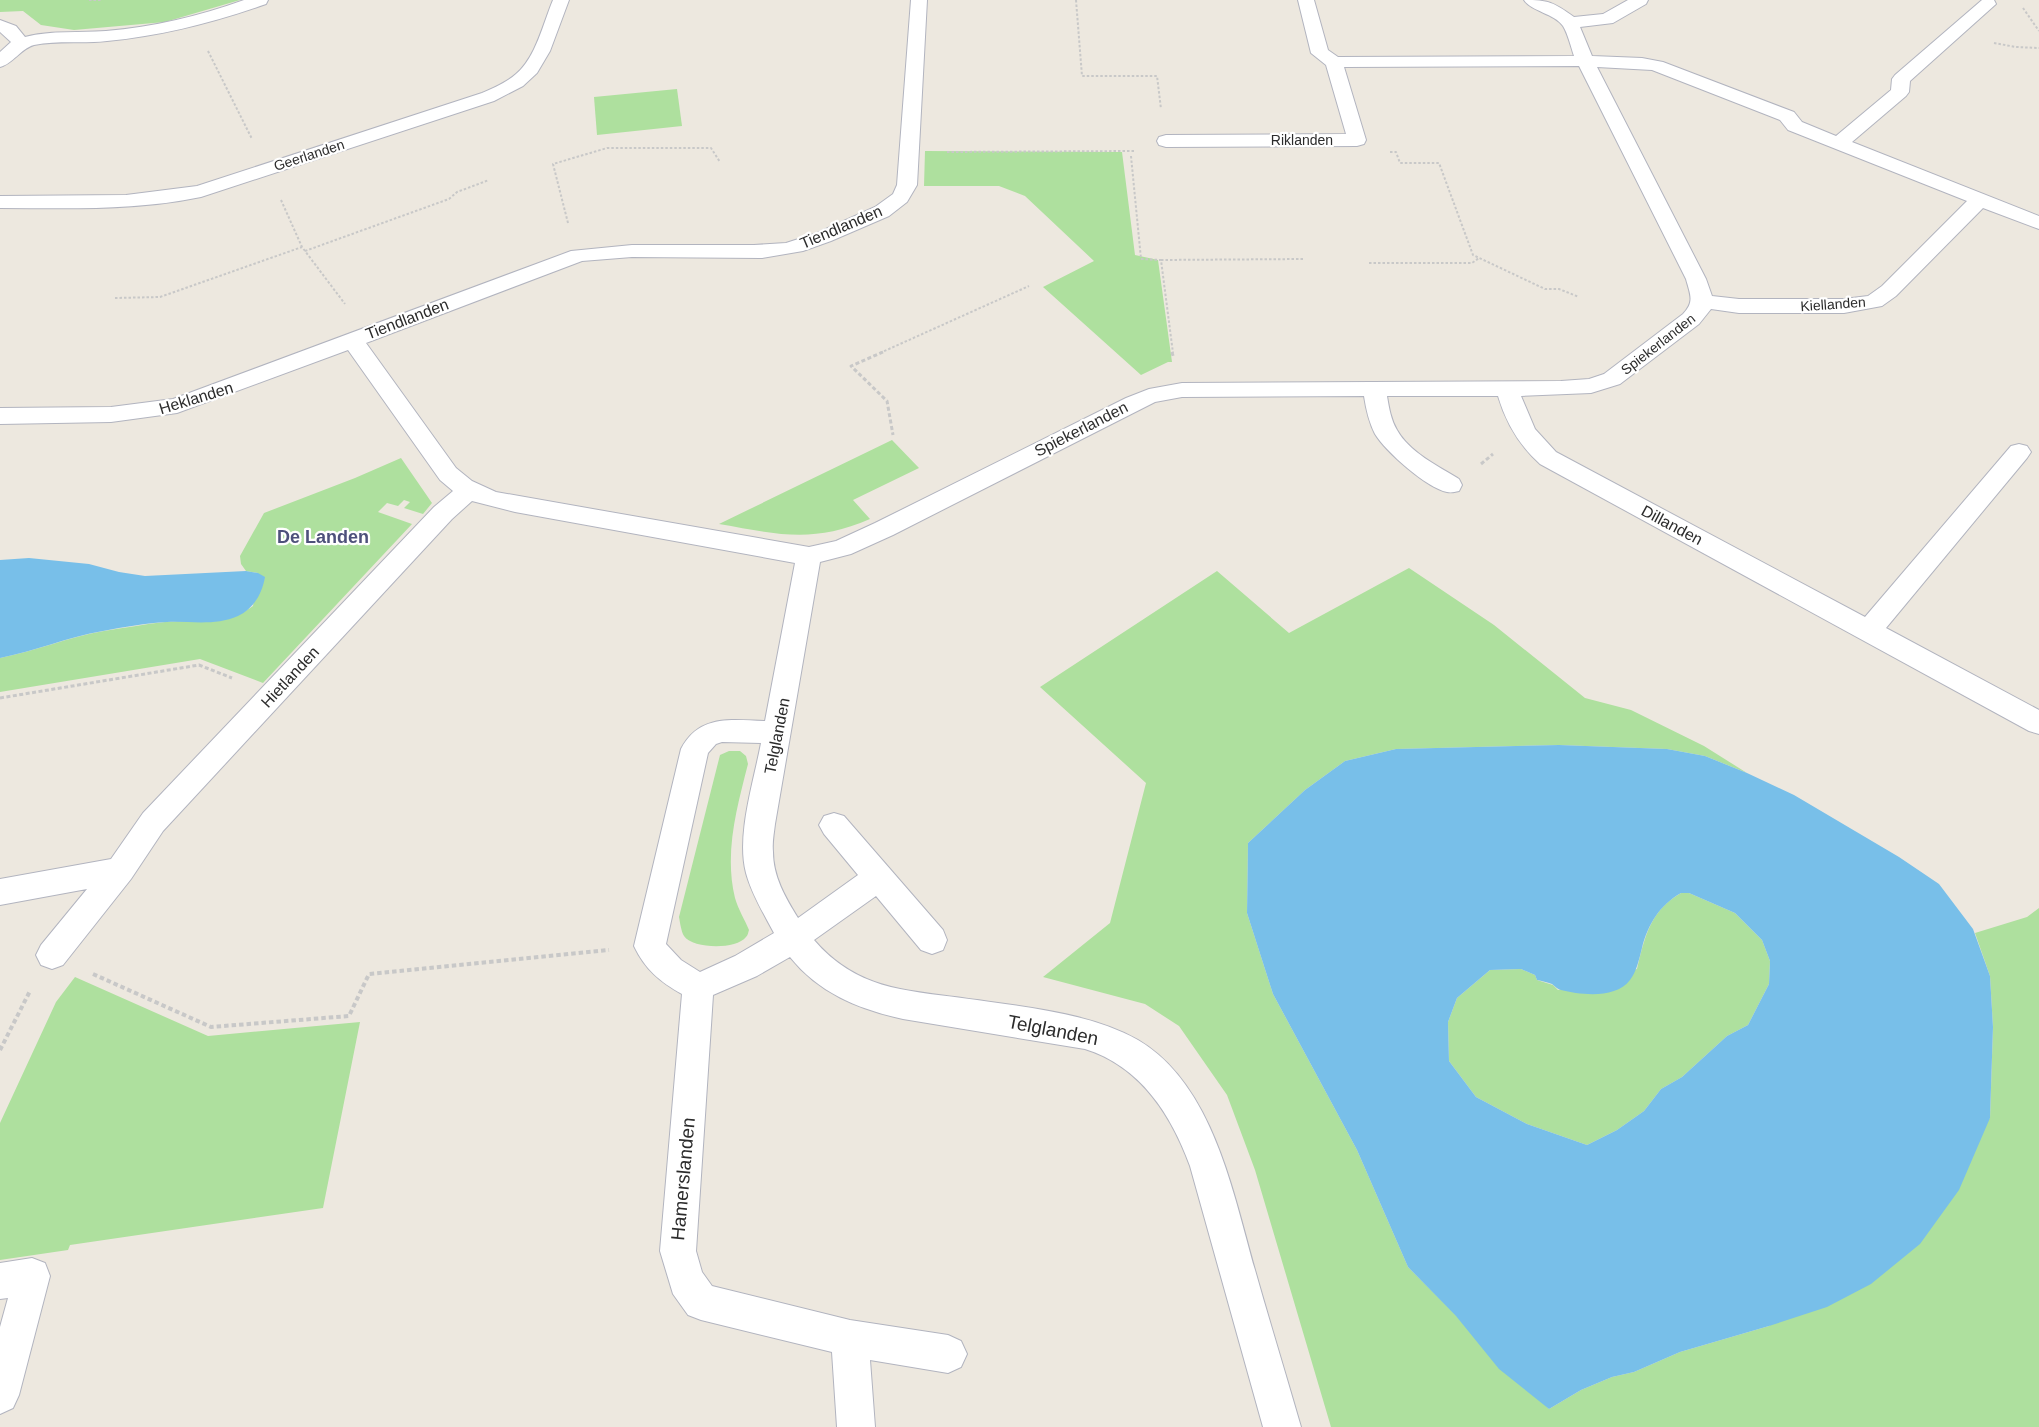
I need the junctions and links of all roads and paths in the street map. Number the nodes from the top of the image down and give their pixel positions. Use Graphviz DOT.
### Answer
graph roads {
  1 [pos="260,0"];
  2 [pos="561,0"];
  3 [pos="919,0"];
  4 [pos="1076,0"];
  5 [pos="1306,0"];
  6 [pos="1532,0"];
  7 [pos="1640,0"];
  8 [pos="2019,3"];
  9 [pos="1988,4"];
  10 [pos="1570,23"];
  11 [pos="0,25"];
  12 [pos="2039,31"];
  13 [pos="21,43"];
  14 [pos="1585,61"];
  15 [pos="0,62"];
  16 [pos="1334,62"];
  17 [pos="1357,140"];
  18 [pos="1166,141"];
  19 [pos="1840,142"];
  20 [pos="1134,151"];
  21 [pos="909,152"];
  22 [pos="720,162"];
  23 [pos="489,180"];
  24 [pos="1981,199"];
  25 [pos="0,202"];
  26 [pos="2039,224"];
  27 [pos="302,247"];
  28 [pos="305,251"];
  29 [pos="578,255"];
  30 [pos="1479,258"];
  31 [pos="1304,259"];
  32 [pos="1161,260"];
  33 [pos="1369,263"];
  34 [pos="1029,286"];
  35 [pos="1579,297"];
  36 [pos="115,298"];
  37 [pos="1703,301"];
  38 [pos="353,340"];
  39 [pos="1174,363"];
  40 [pos="1507,388"];
  41 [pos="1374,390"];
  42 [pos="0,416"];
  43 [pos="1525,434"];
  44 [pos="893,435"];
  45 [pos="2019,452"];
  46 [pos="1450,485"];
  47 [pos="469,491"];
  48 [pos="809,556"];
  49 [pos="1869,631"];
  50 [pos="274,694"];
  51 [pos="0,698"];
  52 [pos="2039,723"];
  53 [pos="778,732"];
  54 [pos="834,825"];
  55 [pos="120,870"];
  56 [pos="878,877"];
  57 [pos="0,892"];
  58 [pos="794,939"];
  59 [pos="932,940"];
  60 [pos="650,946"];
  61 [pos="52,955"];
  62 [pos="698,987"];
  63 [pos="0,1050"];
  64 [pos="0,1281"];
  65 [pos="850,1338"];
  66 [pos="948,1354"];
  67 [pos="0,1395"];
  68 [pos="856,1427"];
  69 [pos="1282,1427"];
  1 -- 13 [label="street"];
  2 -- 25 [label="street, Geerlanden"];
  3 -- 21 [label="street, Tiendlanden"];
  4 -- 18 [label="path"];
  5 -- 16 [label="street, Riklanden"];
  6 -- 10 [label="street"];
  7 -- 10 [label="street"];
  8 -- 12 [label="path"];
  9 -- 19 [label="street"];
  10 -- 14 [label="street, Spiekerlanden"];
  11 -- 13 [label="street"];
  13 -- 15 [label="street"];
  14 -- 16 [label="street"];
  14 -- 19 [label="street"];
  14 -- 37 [label="street, Spiekerlanden"];
  16 -- 17 [label="street, Riklanden"];
  17 -- 18 [label="street, Riklanden"];
  17 -- 30 [label="path"];
  18 -- 20 [label="path"];
  19 -- 24 [label="street"];
  20 -- 21 [label="path"];
  20 -- 32 [label="path"];
  21 -- 29 [label="street, Tiendlanden"];
  22 -- 29 [label="path"];
  23 -- 28 [label="path"];
  24 -- 26 [label="street"];
  24 -- 37 [label="street, Kiellanden"];
  27 -- 36 [label="path"];
  29 -- 38 [label="street, Tiendlanden"];
  30 -- 33 [label="path"];
  30 -- 35 [label="path"];
  31 -- 32 [label="path"];
  32 -- 39 [label="path"];
  34 -- 44 [label="path"];
  37 -- 40 [label="street, Spiekerlanden"];
  38 -- 42 [label="street, Heklanden"];
  38 -- 47 [label="street, Tiendlanden"];
  40 -- 41 [label="street, Spiekerlanden"];
  40 -- 43 [label="street, Dillanden"];
  41 -- 46 [label="street"];
  41 -- 48 [label="street, Spiekerlanden"];
  43 -- 46 [label="path"];
  43 -- 49 [label="street, Dillanden"];
  45 -- 49 [label="street"];
  47 -- 48 [label="street, Tiendlanden"];
  47 -- 50 [label="street, Hietlanden"];
  48 -- 53 [label="street, Telglanden"];
  49 -- 52 [label="street, Dillanden"];
  50 -- 51 [label="path"];
  50 -- 55 [label="street, Hietlanden"];
  53 -- 58 [label="street, Telglanden"];
  53 -- 60 [label="street"];
  54 -- 56 [label="street"];
  55 -- 57 [label="street"];
  55 -- 61 [label="street, Hietlanden"];
  56 -- 58 [label="street"];
  56 -- 59 [label="street"];
  58 -- 62 [label="street"];
  58 -- 69 [label="street, Telglanden"];
  60 -- 61 [label="path"];
  60 -- 62 [label="street"];
  61 -- 63 [label="path"];
  62 -- 65 [label="street, Hamerslanden"];
  64 -- 67 [label="street"];
  65 -- 66 [label="street, Hamerslanden"];
  65 -- 68 [label="street"];
}
